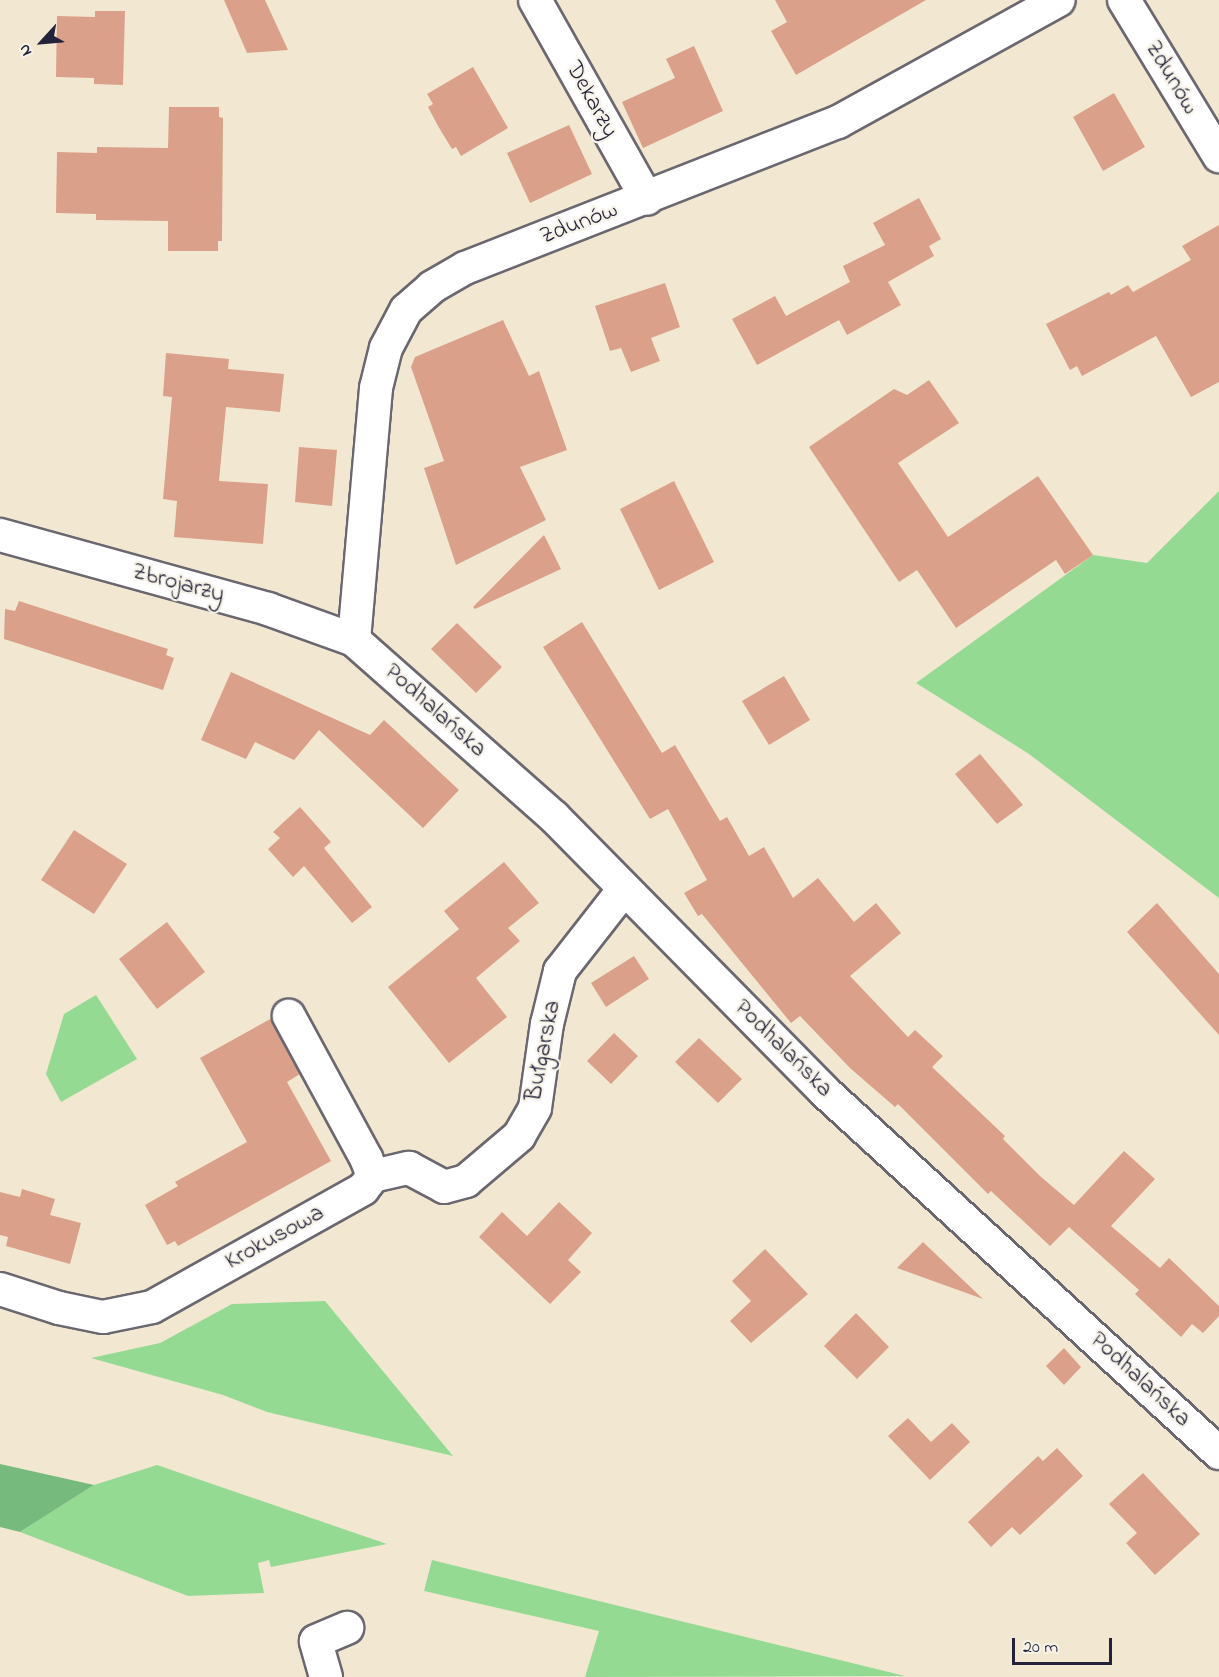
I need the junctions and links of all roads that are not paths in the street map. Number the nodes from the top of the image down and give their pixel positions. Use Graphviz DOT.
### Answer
graph roads {
  1 [pos="535,0"];
  2 [pos="1059,0"];
  3 [pos="1124,0"];
  4 [pos="1219,156"];
  5 [pos="647,199"];
  6 [pos="0,535"];
  7 [pos="354,640"];
  8 [pos="624,889"];
  9 [pos="289,1016"];
  10 [pos="373,1176"];
  11 [pos="0,1289"];
  12 [pos="1219,1452"];
  13 [pos="347,1628"];
  14 [pos="326,1677"];
  1 -- 5 [label="street, Dekarzy"];
  2 -- 5 [label="street, Zdunów"];
  3 -- 4 [label="street, Zdunów"];
  5 -- 7 [label="street, Zdunów"];
  6 -- 7 [label="street, Zbrojarzy"];
  7 -- 8 [label="street, Podhalańska"];
  8 -- 10 [label="street, Bułgarska"];
  8 -- 12 [label="street, Podhalańska"];
  9 -- 10 [label="street"];
  10 -- 11 [label="street, Krokusowa"];
  13 -- 14 [label="street"];
}
